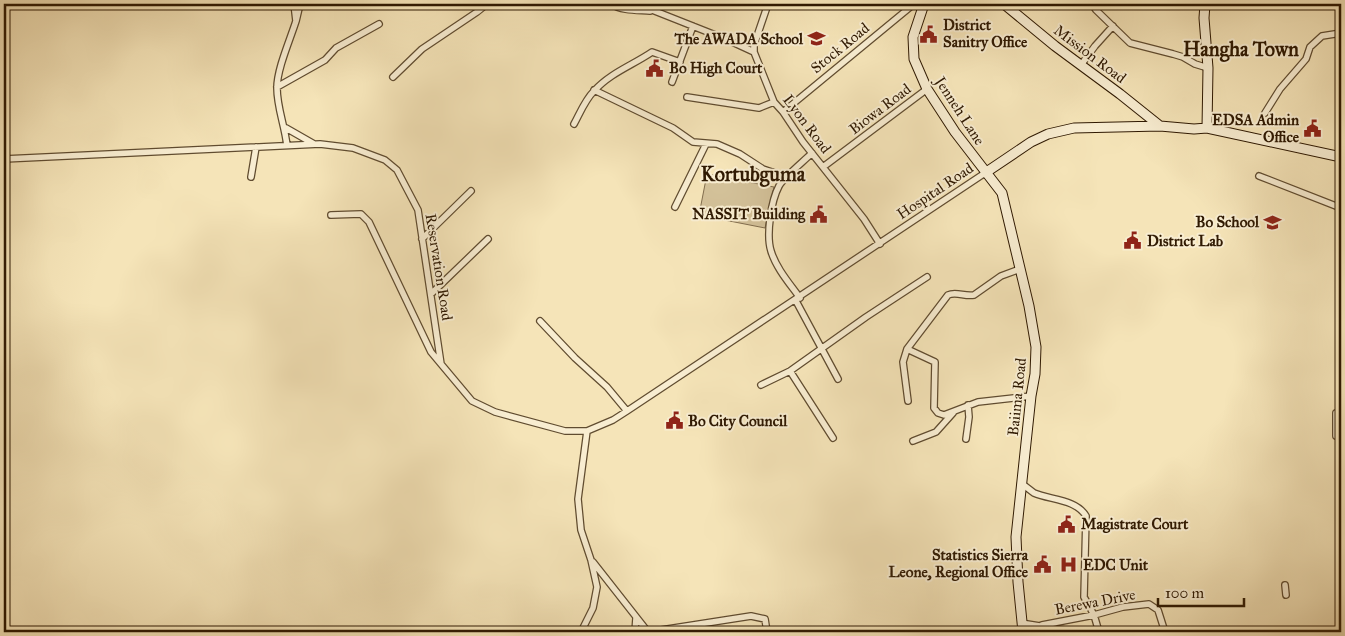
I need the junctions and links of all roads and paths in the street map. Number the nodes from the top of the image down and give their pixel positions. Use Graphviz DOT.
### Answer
graph roads {
  1 [pos="115,4"];
  2 [pos="170,4"];
  3 [pos="294,4"];
  4 [pos="300,4"];
  5 [pos="487,4"];
  6 [pos="612,4"];
  7 [pos="637,4"];
  8 [pos="768,4"];
  9 [pos="914,4"];
  10 [pos="924,4"];
  11 [pos="1004,4"];
  12 [pos="1092,4"];
  13 [pos="1205,4"];
  14 [pos="657,12"];
  15 [pos="296,21"];
  16 [pos="379,24"];
  17 [pos="693,26"];
  18 [pos="1113,26"];
  19 [pos="1341,33"];
  20 [pos="754,52"];
  21 [pos="680,62"];
  22 [pos="1081,65"];
  23 [pos="1208,68"];
  24 [pos="394,77"];
  25 [pos="672,82"];
  26 [pos="277,87"];
  27 [pos="927,89"];
  28 [pos="594,90"];
  29 [pos="687,97"];
  30 [pos="774,102"];
  31 [pos="783,112"];
  32 [pos="1265,113"];
  33 [pos="574,124"];
  34 [pos="1160,126"];
  35 [pos="286,128"];
  36 [pos="1207,128"];
  37 [pos="314,144"];
  38 [pos="706,144"];
  39 [pos="287,146"];
  40 [pos="256,147"];
  41 [pos="812,153"];
  42 [pos="1341,157"];
  43 [pos="4,159"];
  44 [pos="823,167"];
  45 [pos="985,173"];
  46 [pos="1259,176"];
  47 [pos="251,177"];
  48 [pos="787,177"];
  49 [pos="471,191"];
  50 [pos="675,207"];
  51 [pos="1341,208"];
  52 [pos="331,215"];
  53 [pos="422,239"];
  54 [pos="488,239"];
  55 [pos="880,244"];
  56 [pos="1020,269"];
  57 [pos="927,277"];
  58 [pos="431,294"];
  59 [pos="798,299"];
  60 [pos="540,320"];
  61 [pos="822,349"];
  62 [pos="907,349"];
  63 [pos="441,364"];
  64 [pos="790,371"];
  65 [pos="838,379"];
  66 [pos="761,385"];
  67 [pos="1031,396"];
  68 [pos="908,401"];
  69 [pos="968,405"];
  70 [pos="627,411"];
  71 [pos="953,413"];
  72 [pos="1336,413"];
  73 [pos="587,431"];
  74 [pos="1336,436"];
  75 [pos="833,438"];
  76 [pos="966,439"];
  77 [pos="913,441"];
  78 [pos="1021,483"];
  79 [pos="591,560"];
  80 [pos="1285,585"];
  81 [pos="1286,595"];
  82 [pos="1094,615"];
  83 [pos="636,618"];
  84 [pos="1021,623"];
  85 [pos="1042,625"];
  86 [pos="581,632"];
  87 [pos="635,632"];
  88 [pos="648,632"];
  89 [pos="655,632"];
  90 [pos="767,632"];
  91 [pos="1023,632"];
  92 [pos="1077,632"];
  93 [pos="1099,632"];
  94 [pos="1165,632"];
  1 -- 2 [label="street"];
  3 -- 15 [label="street"];
  4 -- 15 [label="street"];
  5 -- 24 [label="street"];
  6 -- 14 [label="street"];
  7 -- 14 [label="street"];
  8 -- 20 [label="street"];
  9 -- 31 [label="street, Stock Road"];
  10 -- 27 [label="street, Jenneh Lane"];
  11 -- 22 [label="street, Mission Road"];
  12 -- 18 [label="street"];
  13 -- 23 [label="street"];
  14 -- 17 [label="street"];
  15 -- 26 [label="street"];
  16 -- 26 [label="street"];
  17 -- 20 [label="street"];
  17 -- 21 [label="street"];
  18 -- 22 [label="street"];
  18 -- 23 [label="street"];
  19 -- 32 [label="street"];
  20 -- 30 [label="street, Lyon Road"];
  21 -- 25 [label="street"];
  21 -- 28 [label="street"];
  22 -- 34 [label="street, Mission Road"];
  23 -- 36 [label="street"];
  26 -- 35 [label="street"];
  27 -- 44 [label="street, Biowa Road"];
  27 -- 45 [label="street, Jenneh Lane"];
  28 -- 33 [label="street"];
  28 -- 38 [label="street"];
  29 -- 30 [label="street"];
  30 -- 31 [label="street, Lyon Road"];
  31 -- 41 [label="street, Lyon Road"];
  34 -- 36 [label="street, Hospital Road"];
  34 -- 45 [label="street, Hospital Road"];
  35 -- 37 [label="street"];
  35 -- 39 [label="street"];
  36 -- 42 [label="street, Hospital Road"];
  37 -- 39 [label="street, Reservation Road"];
  37 -- 53 [label="street, Reservation Road"];
  38 -- 48 [label="street"];
  38 -- 50 [label="street"];
  39 -- 40 [label="street, Reservation Road"];
  40 -- 43 [label="street, Reservation Road"];
  40 -- 47 [label="street"];
  41 -- 44 [label="street, Lyon Road"];
  41 -- 48 [label="street"];
  44 -- 55 [label="street, Lyon Road"];
  45 -- 55 [label="street, Hospital Road"];
  45 -- 56 [label="street, Baiima Road"];
  46 -- 51 [label="street"];
  48 -- 59 [label="street"];
  49 -- 53 [label="street"];
  52 -- 63 [label="street"];
  53 -- 58 [label="street, Reservation Road"];
  54 -- 58 [label="street"];
  55 -- 59 [label="street, Hospital Road"];
  56 -- 62 [label="street"];
  56 -- 67 [label="street, Baiima Road"];
  57 -- 61 [label="street"];
  58 -- 63 [label="street, Reservation Road"];
  59 -- 61 [label="street"];
  59 -- 70 [label="street, Hospital Road"];
  60 -- 70 [label="street"];
  61 -- 64 [label="street"];
  61 -- 65 [label="street"];
  62 -- 68 [label="street"];
  62 -- 71 [label="street"];
  63 -- 73 [label="street"];
  64 -- 66 [label="street"];
  64 -- 75 [label="street"];
  67 -- 69 [label="street"];
  67 -- 78 [label="street, Baiima Road"];
  69 -- 71 [label="street"];
  69 -- 76 [label="street"];
  70 -- 73 [label="street, Hospital Road"];
  71 -- 77 [label="street"];
  72 -- 74 [label="street"];
  73 -- 79 [label="street"];
  78 -- 82 [label="street"];
  78 -- 84 [label="street, Baiima Road"];
  79 -- 83 [label="street"];
  79 -- 86 [label="street"];
  80 -- 81 [label="street"];
  82 -- 85 [label="street, Berewa Drive"];
  82 -- 93 [label="street"];
  82 -- 94 [label="street, Berewa Drive"];
  83 -- 87 [label="street"];
  83 -- 88 [label="street"];
  84 -- 85 [label="street"];
  84 -- 91 [label="street, Baiima Road"];
  85 -- 92 [label="street"];
  89 -- 90 [label="street"];
}
